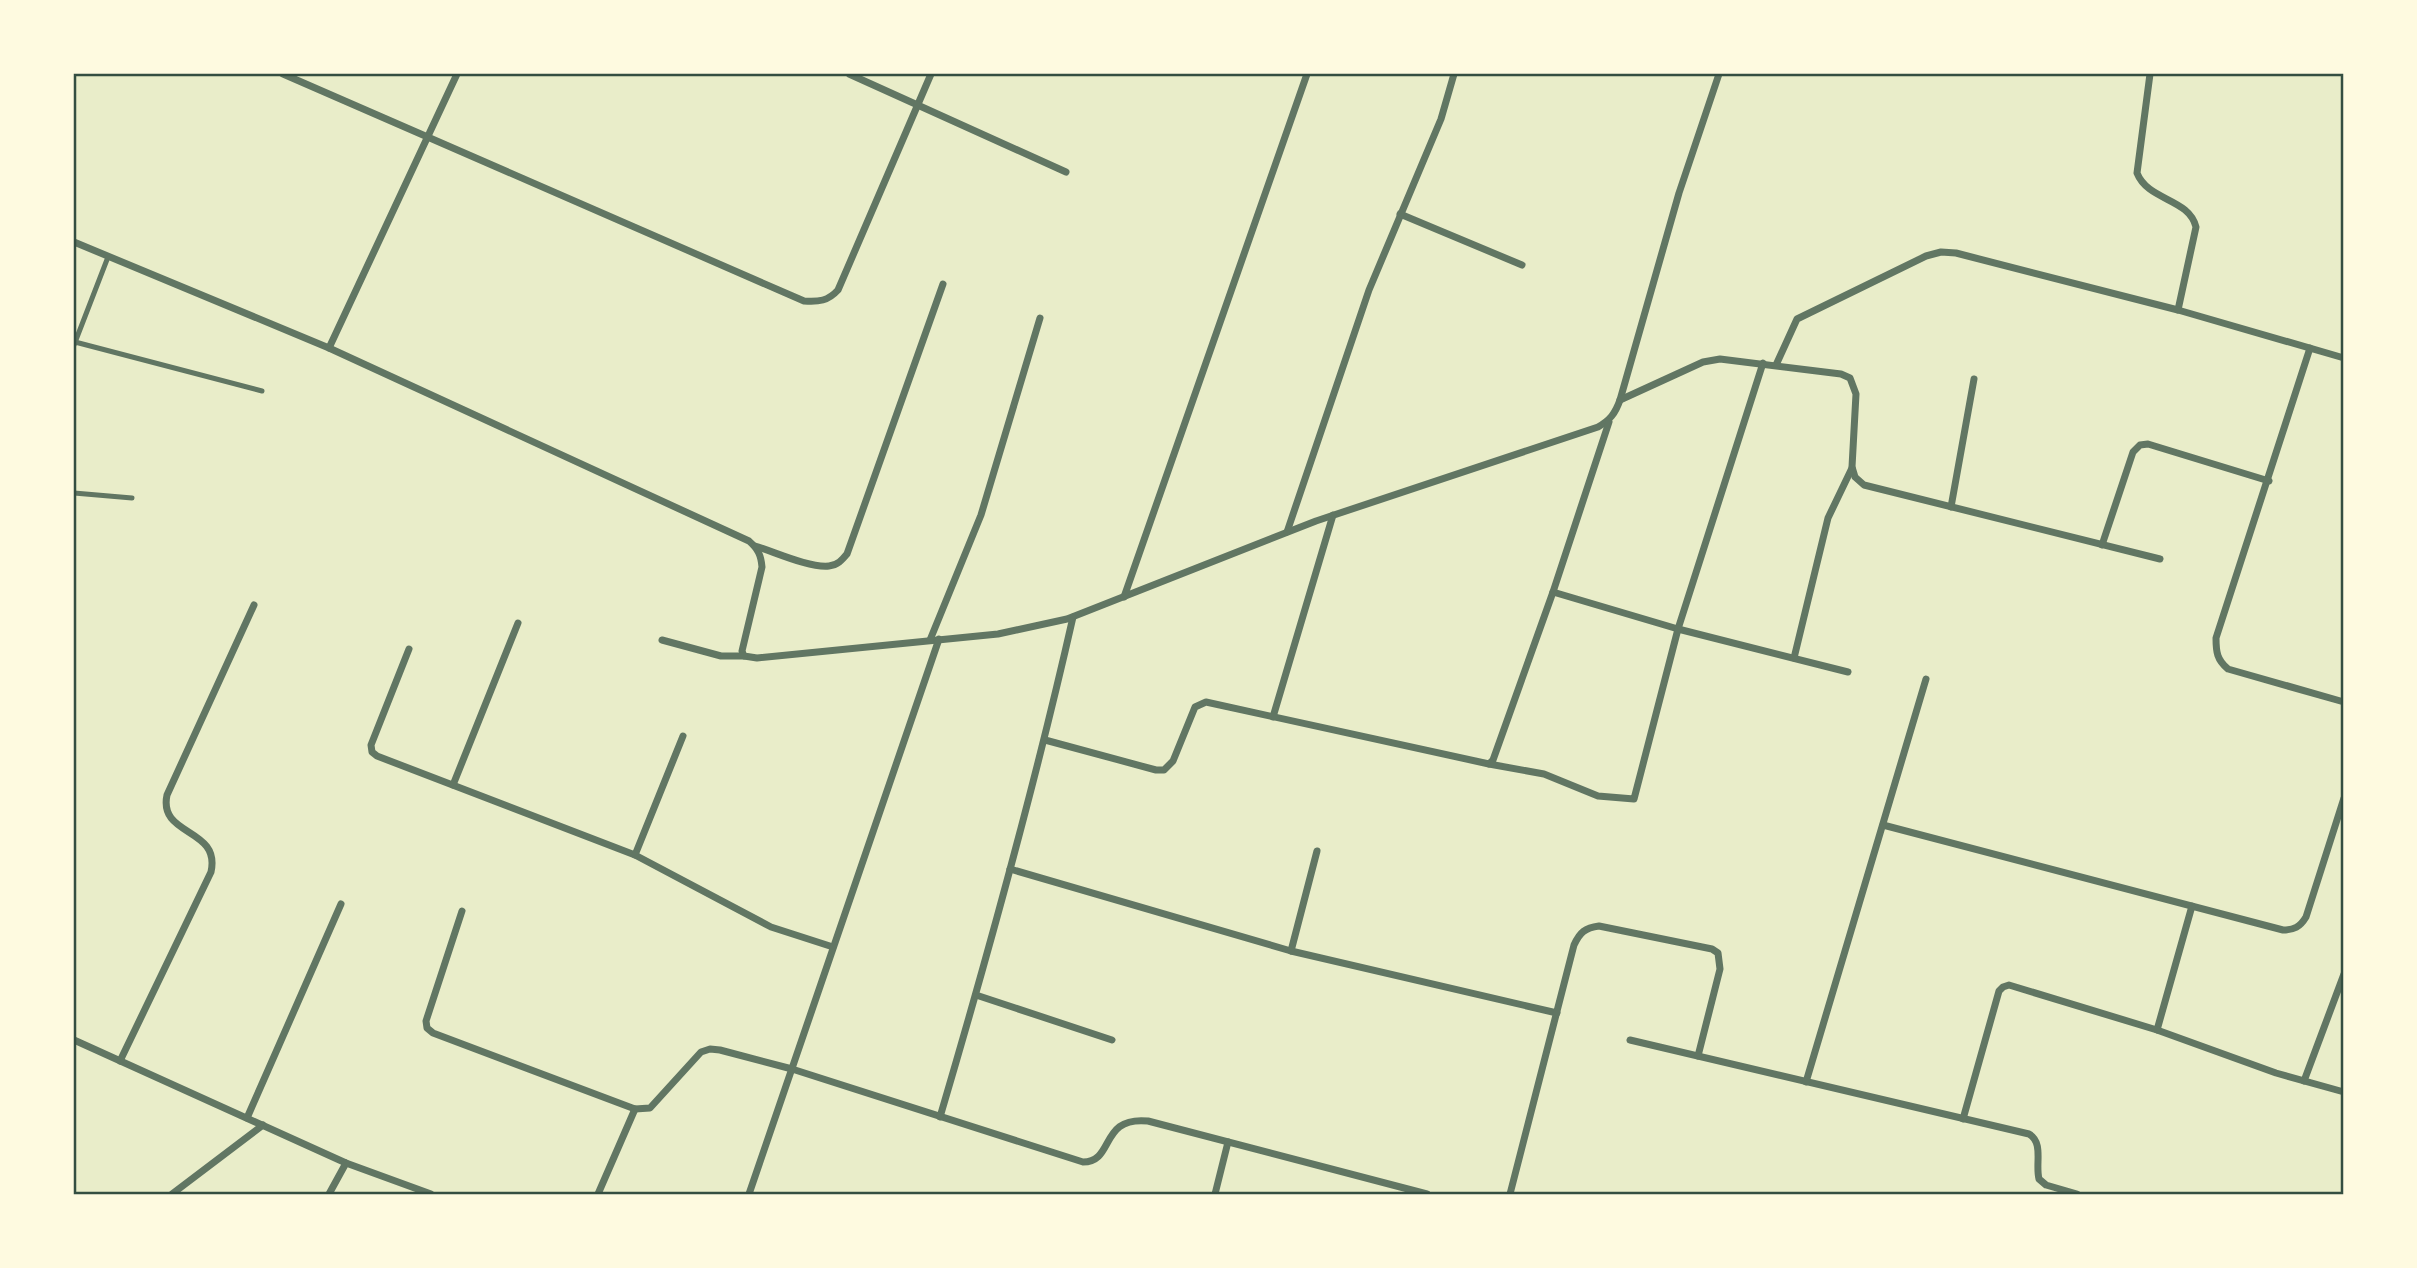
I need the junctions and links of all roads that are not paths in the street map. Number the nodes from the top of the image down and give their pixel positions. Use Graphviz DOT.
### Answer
graph roads {
  1 [pos="283,74"];
  2 [pos="457,74"];
  3 [pos="849,74"];
  4 [pos="932,74"];
  5 [pos="1307,74"];
  6 [pos="1454,74"];
  7 [pos="1719,74"];
  8 [pos="2150,74"];
  9 [pos="918,103"];
  10 [pos="429,138"];
  11 [pos="1066,172"];
  12 [pos="1400,214"];
  13 [pos="74,242"];
  14 [pos="108,257"];
  15 [pos="1522,265"];
  16 [pos="943,284"];
  17 [pos="2178,310"];
  18 [pos="1040,318"];
  19 [pos="74,343"];
  20 [pos="329,348"];
  21 [pos="2310,348"];
  22 [pos="2343,358"];
  23 [pos="1763,363"];
  24 [pos="1776,365"];
  25 [pos="1974,379"];
  26 [pos="262,391"];
  27 [pos="1620,400"];
  28 [pos="1609,421"];
  29 [pos="1852,467"];
  30 [pos="2269,481"];
  31 [pos="74,493"];
  32 [pos="132,498"];
  33 [pos="1951,507"];
  34 [pos="1333,515"];
  35 [pos="1287,532"];
  36 [pos="754,545"];
  37 [pos="2102,545"];
  38 [pos="2160,559"];
  39 [pos="1553,592"];
  40 [pos="1124,597"];
  41 [pos="254,605"];
  42 [pos="1073,617"];
  43 [pos="518,623"];
  44 [pos="1678,629"];
  45 [pos="939,639"];
  46 [pos="662,640"];
  47 [pos="930,640"];
  48 [pos="409,649"];
  49 [pos="744,656"];
  50 [pos="1794,658"];
  51 [pos="1847,672"];
  52 [pos="1926,679"];
  53 [pos="2343,702"];
  54 [pos="1273,717"];
  55 [pos="683,736"];
  56 [pos="1045,740"];
  57 [pos="1489,764"];
  58 [pos="453,785"];
  59 [pos="2343,798"];
  60 [pos="2340,822"];
  61 [pos="1883,825"];
  62 [pos="1317,851"];
  63 [pos="635,855"];
  64 [pos="1010,869"];
  65 [pos="341,904"];
  66 [pos="2192,906"];
  67 [pos="461,911"];
  68 [pos="834,947"];
  69 [pos="1291,951"];
  70 [pos="2343,974"];
  71 [pos="976,995"];
  72 [pos="1557,1013"];
  73 [pos="2157,1030"];
  74 [pos="74,1040"];
  75 [pos="1630,1040"];
  76 [pos="1112,1041"];
  77 [pos="1698,1056"];
  78 [pos="120,1061"];
  79 [pos="792,1069"];
  80 [pos="2304,1081"];
  81 [pos="1807,1082"];
  82 [pos="2343,1091"];
  83 [pos="635,1109"];
  84 [pos="940,1117"];
  85 [pos="247,1118"];
  86 [pos="1964,1119"];
  87 [pos="263,1125"];
  88 [pos="1228,1142"];
  89 [pos="346,1163"];
  90 [pos="172,1195"];
  91 [pos="329,1195"];
  92 [pos="431,1195"];
  93 [pos="598,1195"];
  94 [pos="749,1195"];
  95 [pos="1215,1195"];
  96 [pos="1427,1195"];
  97 [pos="1510,1195"];
  98 [pos="2077,1195"];
  1 -- 10 [label="street"];
  2 -- 10 [label="street"];
  3 -- 9 [label="street"];
  4 -- 9 [label="street"];
  5 -- 40 [label="street"];
  6 -- 12 [label="street"];
  7 -- 27 [label="street"];
  8 -- 17 [label="street"];
  9 -- 10 [label="street"];
  9 -- 11 [label="street"];
  10 -- 20 [label="street"];
  12 -- 15 [label="street"];
  12 -- 35 [label="street"];
  13 -- 14 [label="street"];
  14 -- 19 [label="lane"];
  14 -- 20 [label="street"];
  16 -- 36 [label="street"];
  17 -- 21 [label="street"];
  17 -- 24 [label="street"];
  18 -- 47 [label="street"];
  19 -- 26 [label="lane"];
  20 -- 36 [label="street"];
  21 -- 22 [label="street"];
  21 -- 30 [label="street"];
  23 -- 24 [label="street"];
  23 -- 27 [label="street"];
  23 -- 44 [label="street"];
  24 -- 29 [label="street"];
  25 -- 33 [label="street"];
  27 -- 28 [label="street"];
  28 -- 34 [label="street"];
  28 -- 39 [label="street"];
  29 -- 33 [label="street"];
  29 -- 50 [label="street"];
  30 -- 37 [label="street"];
  30 -- 53 [label="street"];
  31 -- 32 [label="lane"];
  33 -- 37 [label="street"];
  34 -- 35 [label="street"];
  34 -- 54 [label="street"];
  35 -- 40 [label="street"];
  36 -- 49 [label="street"];
  37 -- 38 [label="street"];
  39 -- 44 [label="street"];
  39 -- 57 [label="street"];
  40 -- 42 [label="street"];
  41 -- 78 [label="street"];
  42 -- 45 [label="street"];
  42 -- 56 [label="street"];
  43 -- 58 [label="street"];
  44 -- 50 [label="street"];
  44 -- 57 [label="street"];
  45 -- 47 [label="street"];
  45 -- 68 [label="street"];
  46 -- 49 [label="street"];
  47 -- 49 [label="street"];
  48 -- 58 [label="street"];
  50 -- 51 [label="street"];
  52 -- 61 [label="street"];
  54 -- 56 [label="street"];
  54 -- 57 [label="street"];
  55 -- 63 [label="street"];
  56 -- 64 [label="street"];
  58 -- 63 [label="street"];
  59 -- 60 [label="street"];
  60 -- 66 [label="street"];
  61 -- 66 [label="street"];
  61 -- 81 [label="street"];
  62 -- 69 [label="street"];
  63 -- 68 [label="street"];
  64 -- 69 [label="street"];
  64 -- 71 [label="street"];
  65 -- 85 [label="street"];
  66 -- 73 [label="street"];
  67 -- 83 [label="street"];
  68 -- 79 [label="street"];
  69 -- 72 [label="street"];
  70 -- 80 [label="street"];
  71 -- 76 [label="street"];
  71 -- 84 [label="street"];
  72 -- 77 [label="street"];
  72 -- 97 [label="street"];
  73 -- 80 [label="street"];
  73 -- 86 [label="street"];
  74 -- 78 [label="street"];
  75 -- 77 [label="street"];
  77 -- 81 [label="street"];
  78 -- 85 [label="street"];
  79 -- 83 [label="street"];
  79 -- 84 [label="street"];
  79 -- 94 [label="street"];
  80 -- 82 [label="street"];
  81 -- 86 [label="street"];
  83 -- 93 [label="street"];
  84 -- 88 [label="street"];
  85 -- 87 [label="street"];
  86 -- 98 [label="street"];
  87 -- 89 [label="street"];
  87 -- 90 [label="street"];
  88 -- 95 [label="street"];
  88 -- 96 [label="street"];
  89 -- 91 [label="street"];
  89 -- 92 [label="street"];
}
